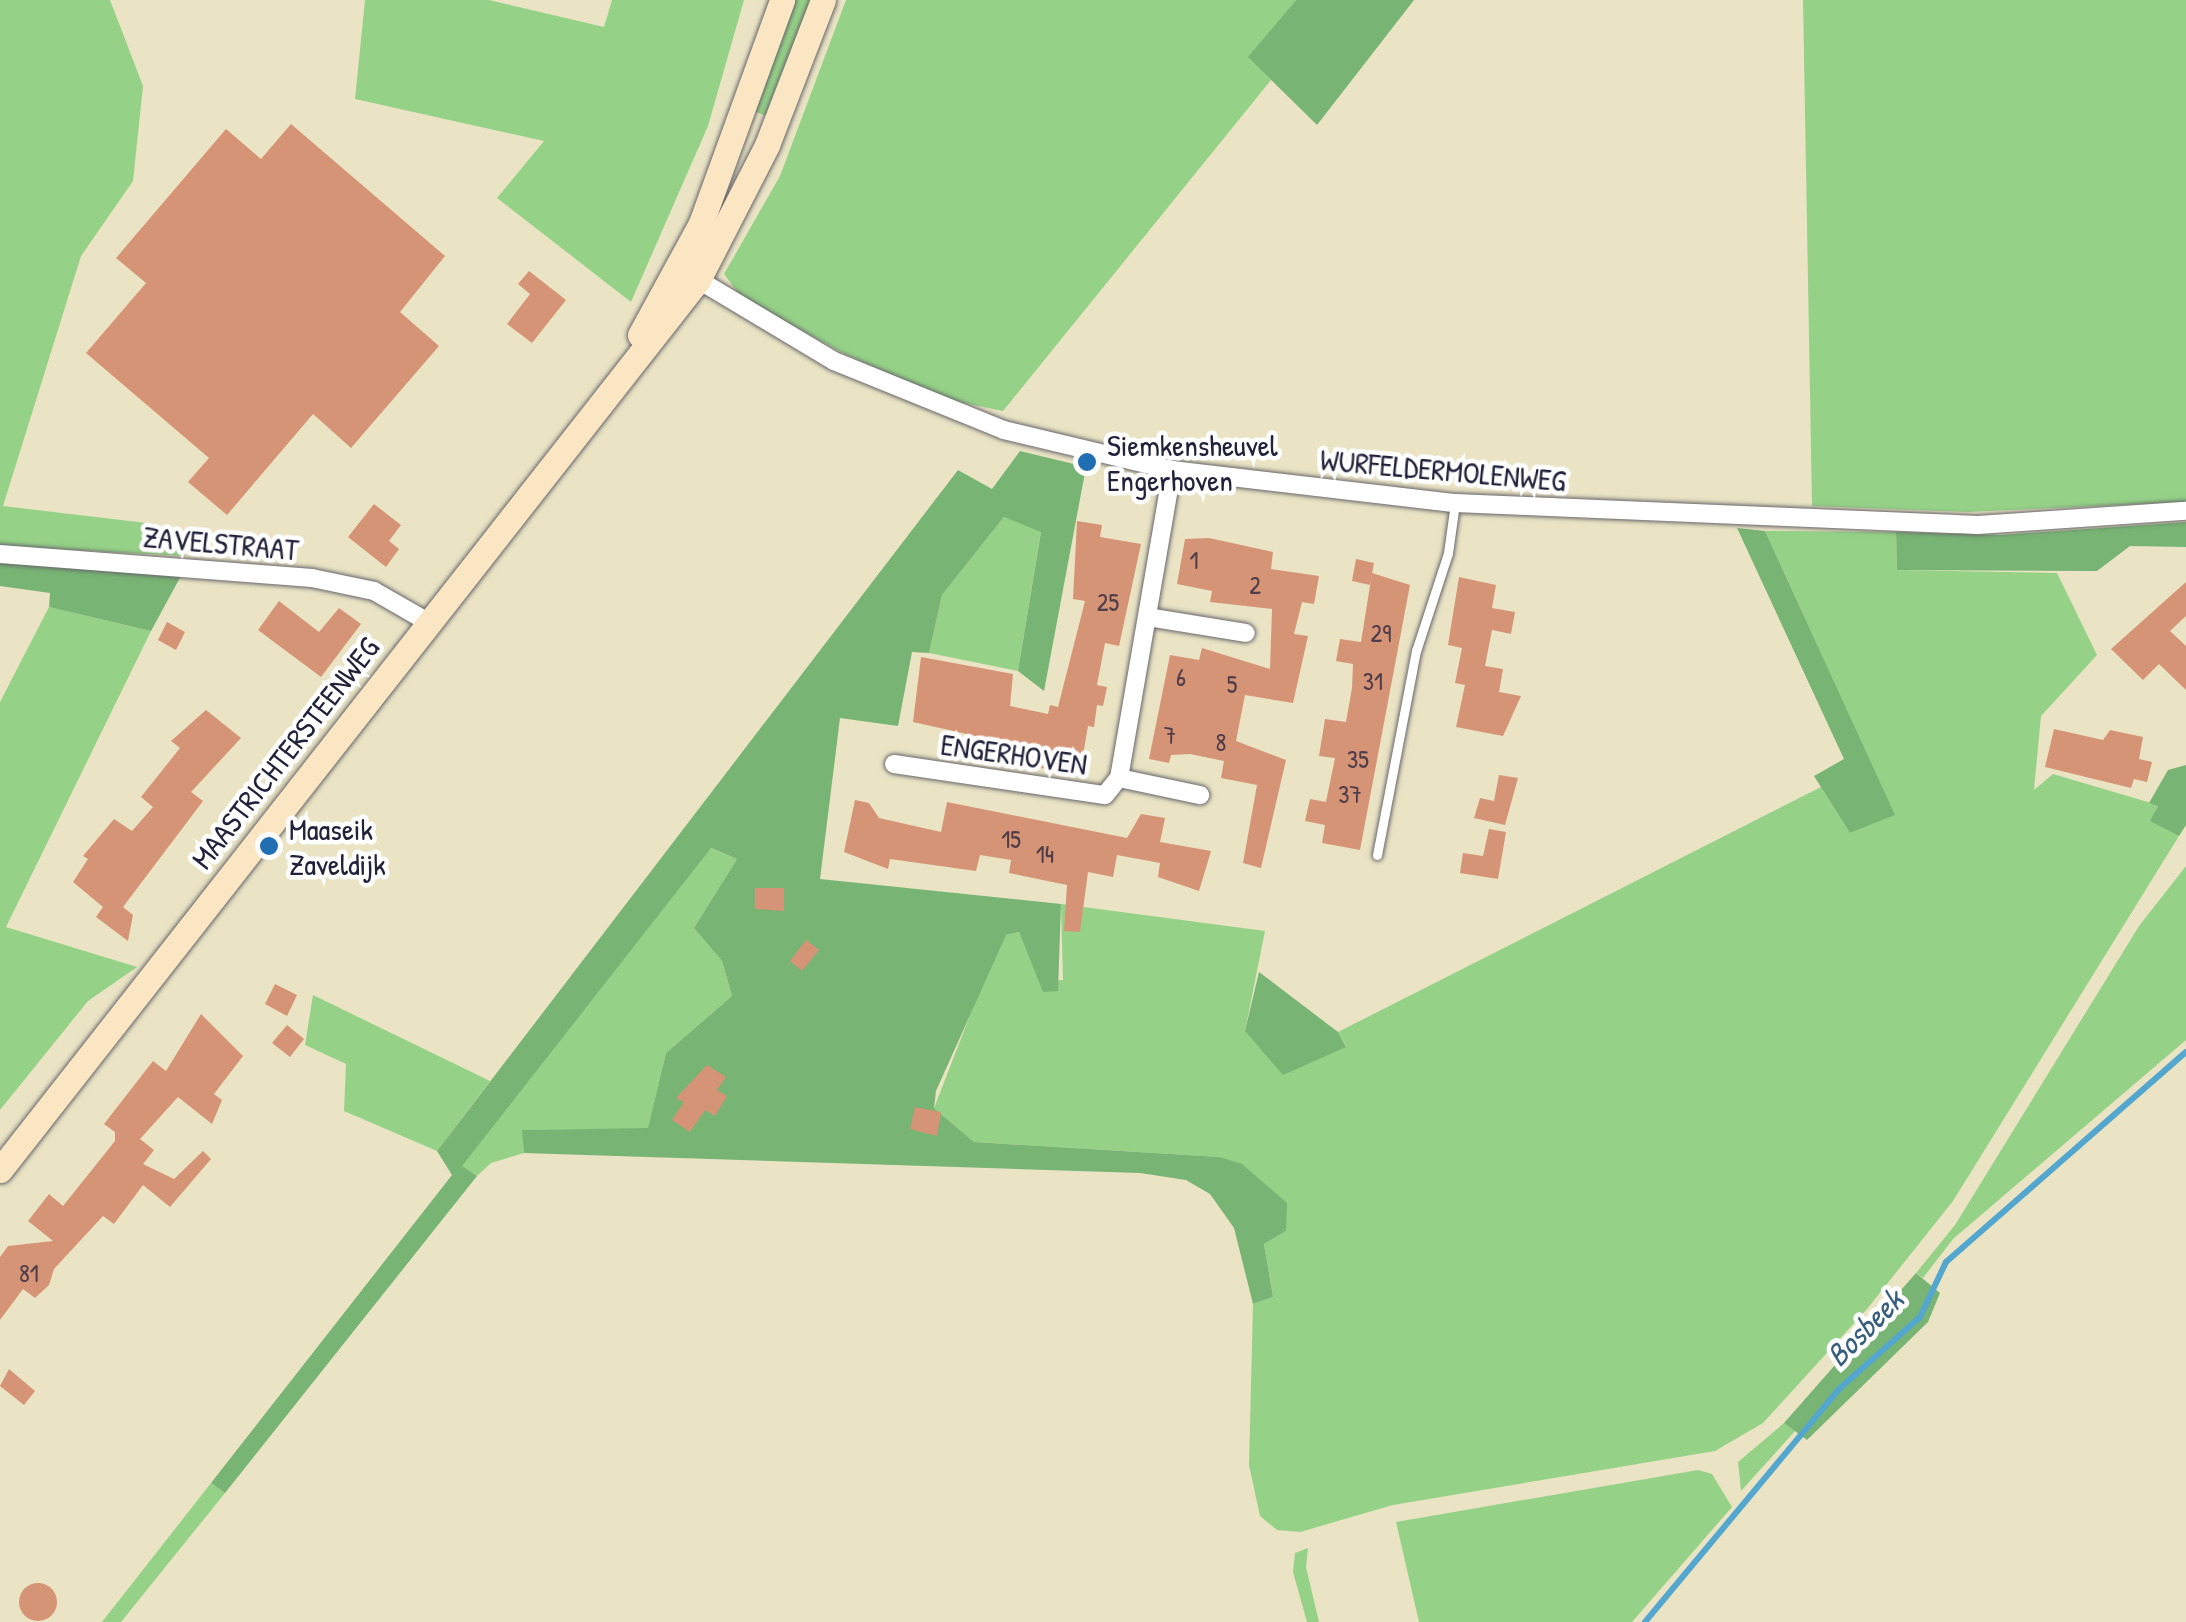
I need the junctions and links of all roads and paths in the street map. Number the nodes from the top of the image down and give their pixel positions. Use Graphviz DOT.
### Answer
graph roads {
  1 [pos="782,0"];
  2 [pos="823,0"];
  3 [pos="736,134"];
  4 [pos="767,145"];
  5 [pos="688,274"];
  6 [pos="1172,470"];
  7 [pos="1455,503"];
  8 [pos="2186,511"];
  9 [pos="0,554"];
  10 [pos="1148,617"];
  11 [pos="428,622"];
  12 [pos="1246,633"];
  13 [pos="894,764"];
  14 [pos="1119,778"];
  15 [pos="1200,795"];
  16 [pos="1377,856"];
  17 [pos="0,1170"];
  1 -- 3 [label="main road, MAASTRICHTERSTEENWEG"];
  2 -- 4 [label="main road, MAASTRICHTERSTEENWEG"];
  3 -- 4 [label="street"];
  3 -- 5 [label="main road, MAASTRICHTERSTEENWEG"];
  4 -- 5 [label="main road, MAASTRICHTERSTEENWEG"];
  5 -- 6 [label="street, WURFELDERMOLENWEG"];
  5 -- 11 [label="main road, MAASTRICHTERSTEENWEG"];
  6 -- 7 [label="street, WURFELDERMOLENWEG"];
  6 -- 10 [label="street, ENGERHOVEN"];
  7 -- 8 [label="street, WURFELDERMOLENWEG"];
  7 -- 16 [label="lane"];
  9 -- 11 [label="street, ZAVELSTRAAT"];
  10 -- 12 [label="street"];
  10 -- 14 [label="street, ENGERHOVEN"];
  11 -- 17 [label="main road, MAASTRICHTERSTEENWEG"];
  13 -- 14 [label="street, ENGERHOVEN"];
  14 -- 15 [label="street, ENGERHOVEN"];
}
